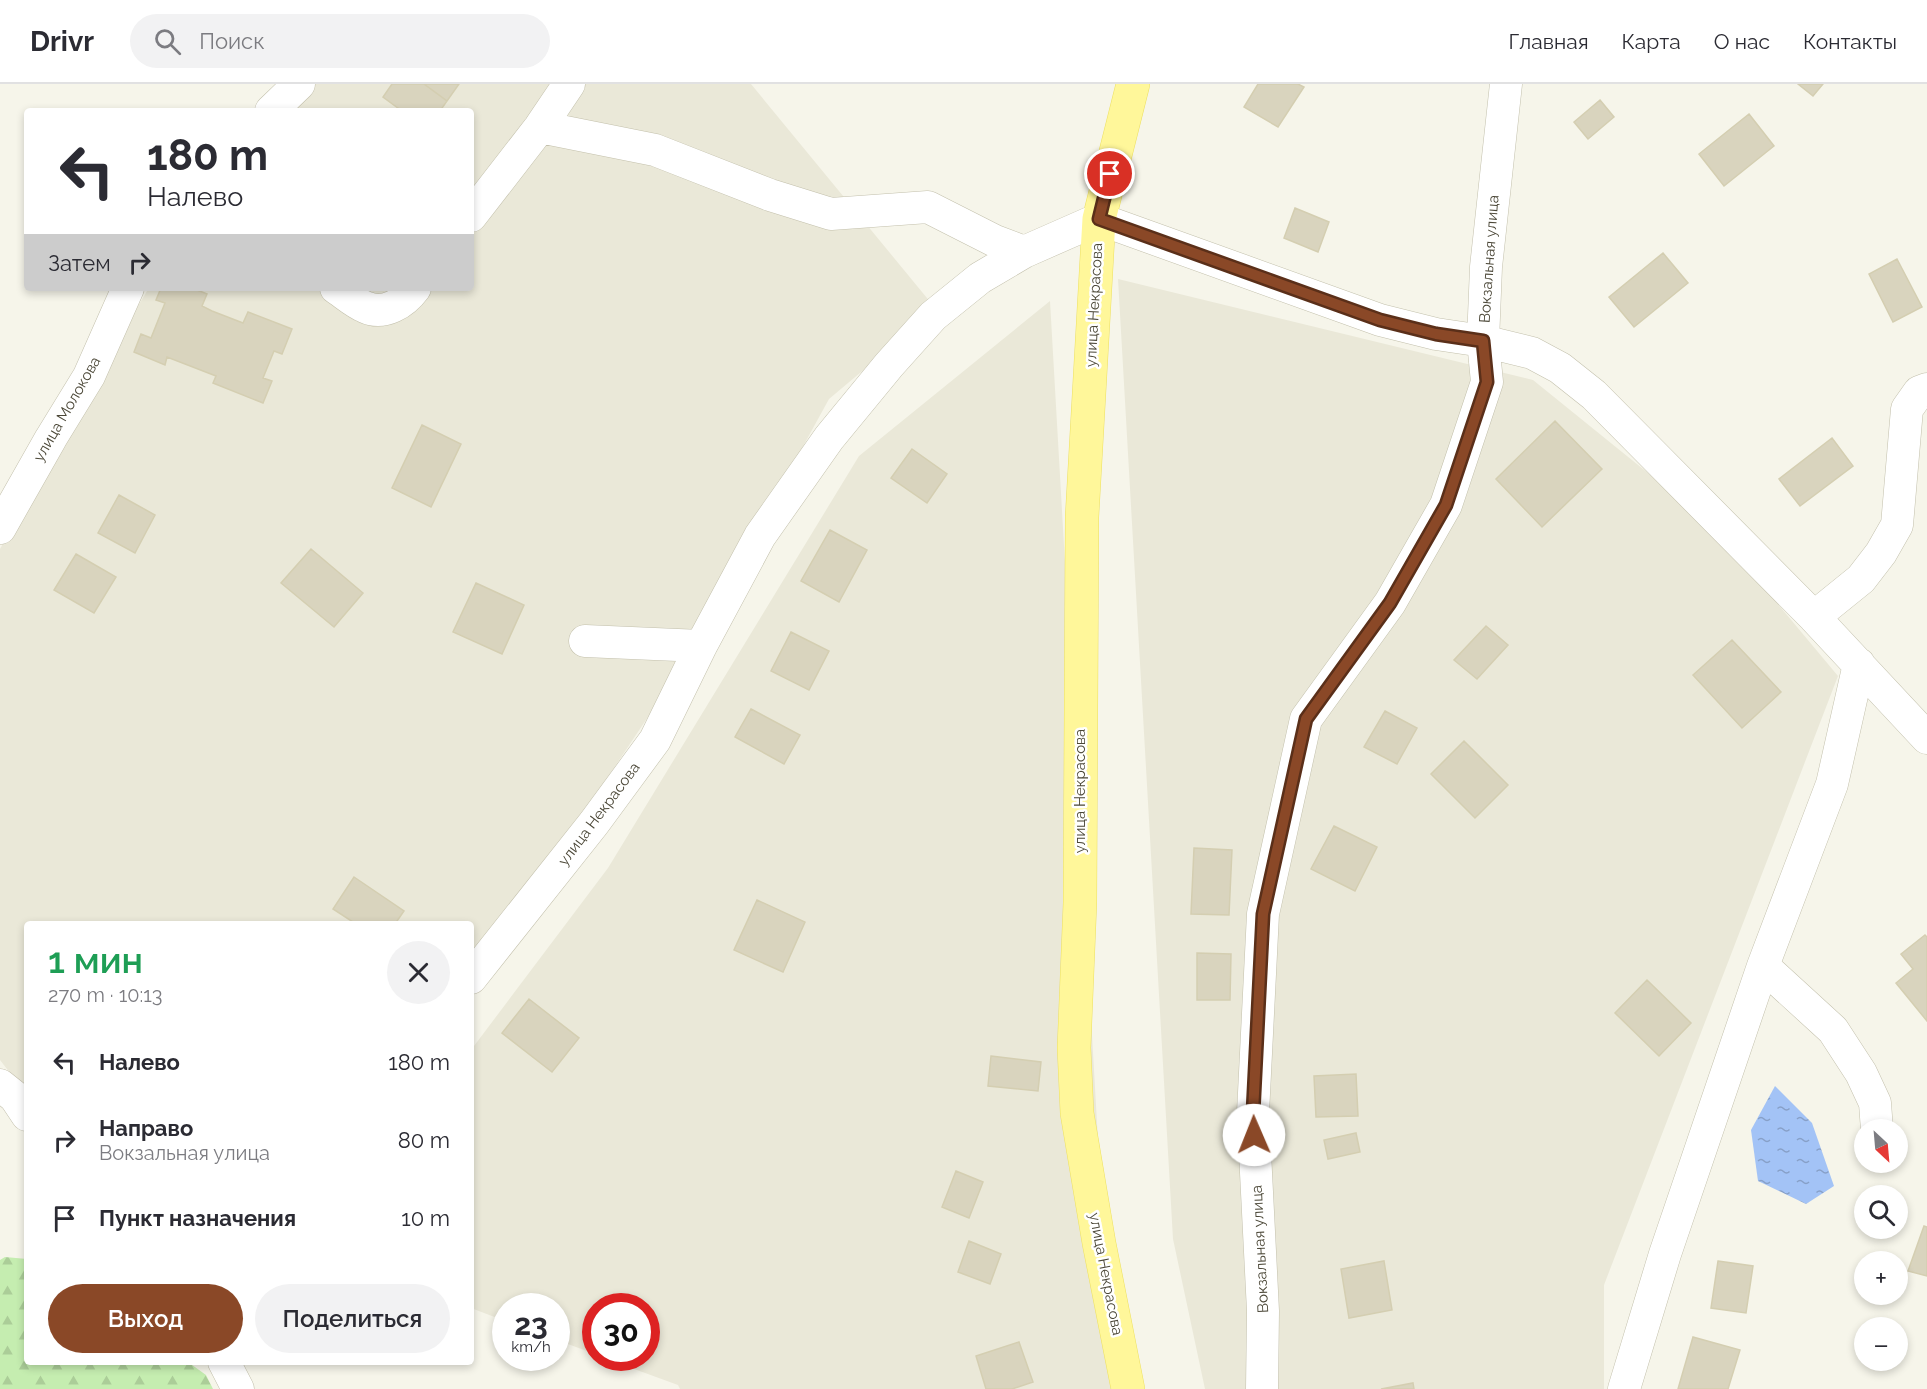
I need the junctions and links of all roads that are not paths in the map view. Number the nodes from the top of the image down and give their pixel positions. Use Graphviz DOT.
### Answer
graph roads {
  1 [pos="299,84"];
  2 [pos="569,84"];
  3 [pos="1133,84"];
  4 [pos="1506,84"];
  5 [pos="275,108"];
  6 [pos="540,127"];
  7 [pos="474,212"];
  8 [pos="1099,219"];
  9 [pos="1024,252"];
  10 [pos="127,291"];
  11 [pos="340,291"];
  12 [pos="413,291"];
  13 [pos="1483,341"];
  14 [pos="1927,389"];
  15 [pos="0,528"];
  16 [pos="1814,617"];
  17 [pos="585,641"];
  18 [pos="701,646"];
  19 [pos="1858,664"];
  20 [pos="1927,738"];
  21 [pos="1763,966"];
  22 [pos="474,974"];
  23 [pos="0,1085"];
  24 [pos="24,1110"];
  25 [pos="1876,1119"];
  26 [pos="226,1365"];
  27 [pos="238,1389"];
  28 [pos="1128,1389"];
  29 [pos="1262,1389"];
  30 [pos="1624,1389"];
  1 -- 5 [label="street"];
  2 -- 6 [label="street"];
  3 -- 8 [label="main road"];
  4 -- 13 [label="street, Вокзальная улица"];
  6 -- 7 [label="street"];
  6 -- 9 [label="street"];
  8 -- 9 [label="street, улица Некрасова"];
  8 -- 13 [label="street"];
  8 -- 28 [label="main road, улица Некрасова"];
  9 -- 18 [label="street, улица Некрасова"];
  10 -- 15 [label="street, улица Молокова"];
  11 -- 12 [label="street"];
  13 -- 16 [label="street"];
  13 -- 29 [label="street, Вокзальная улица"];
  14 -- 16 [label="street"];
  16 -- 19 [label="street"];
  17 -- 18 [label="street"];
  18 -- 22 [label="street, улица Некрасова"];
  19 -- 20 [label="street"];
  19 -- 21 [label="street"];
  21 -- 25 [label="street"];
  21 -- 30 [label="street"];
  23 -- 24 [label="street"];
  26 -- 27 [label="street"];
}
